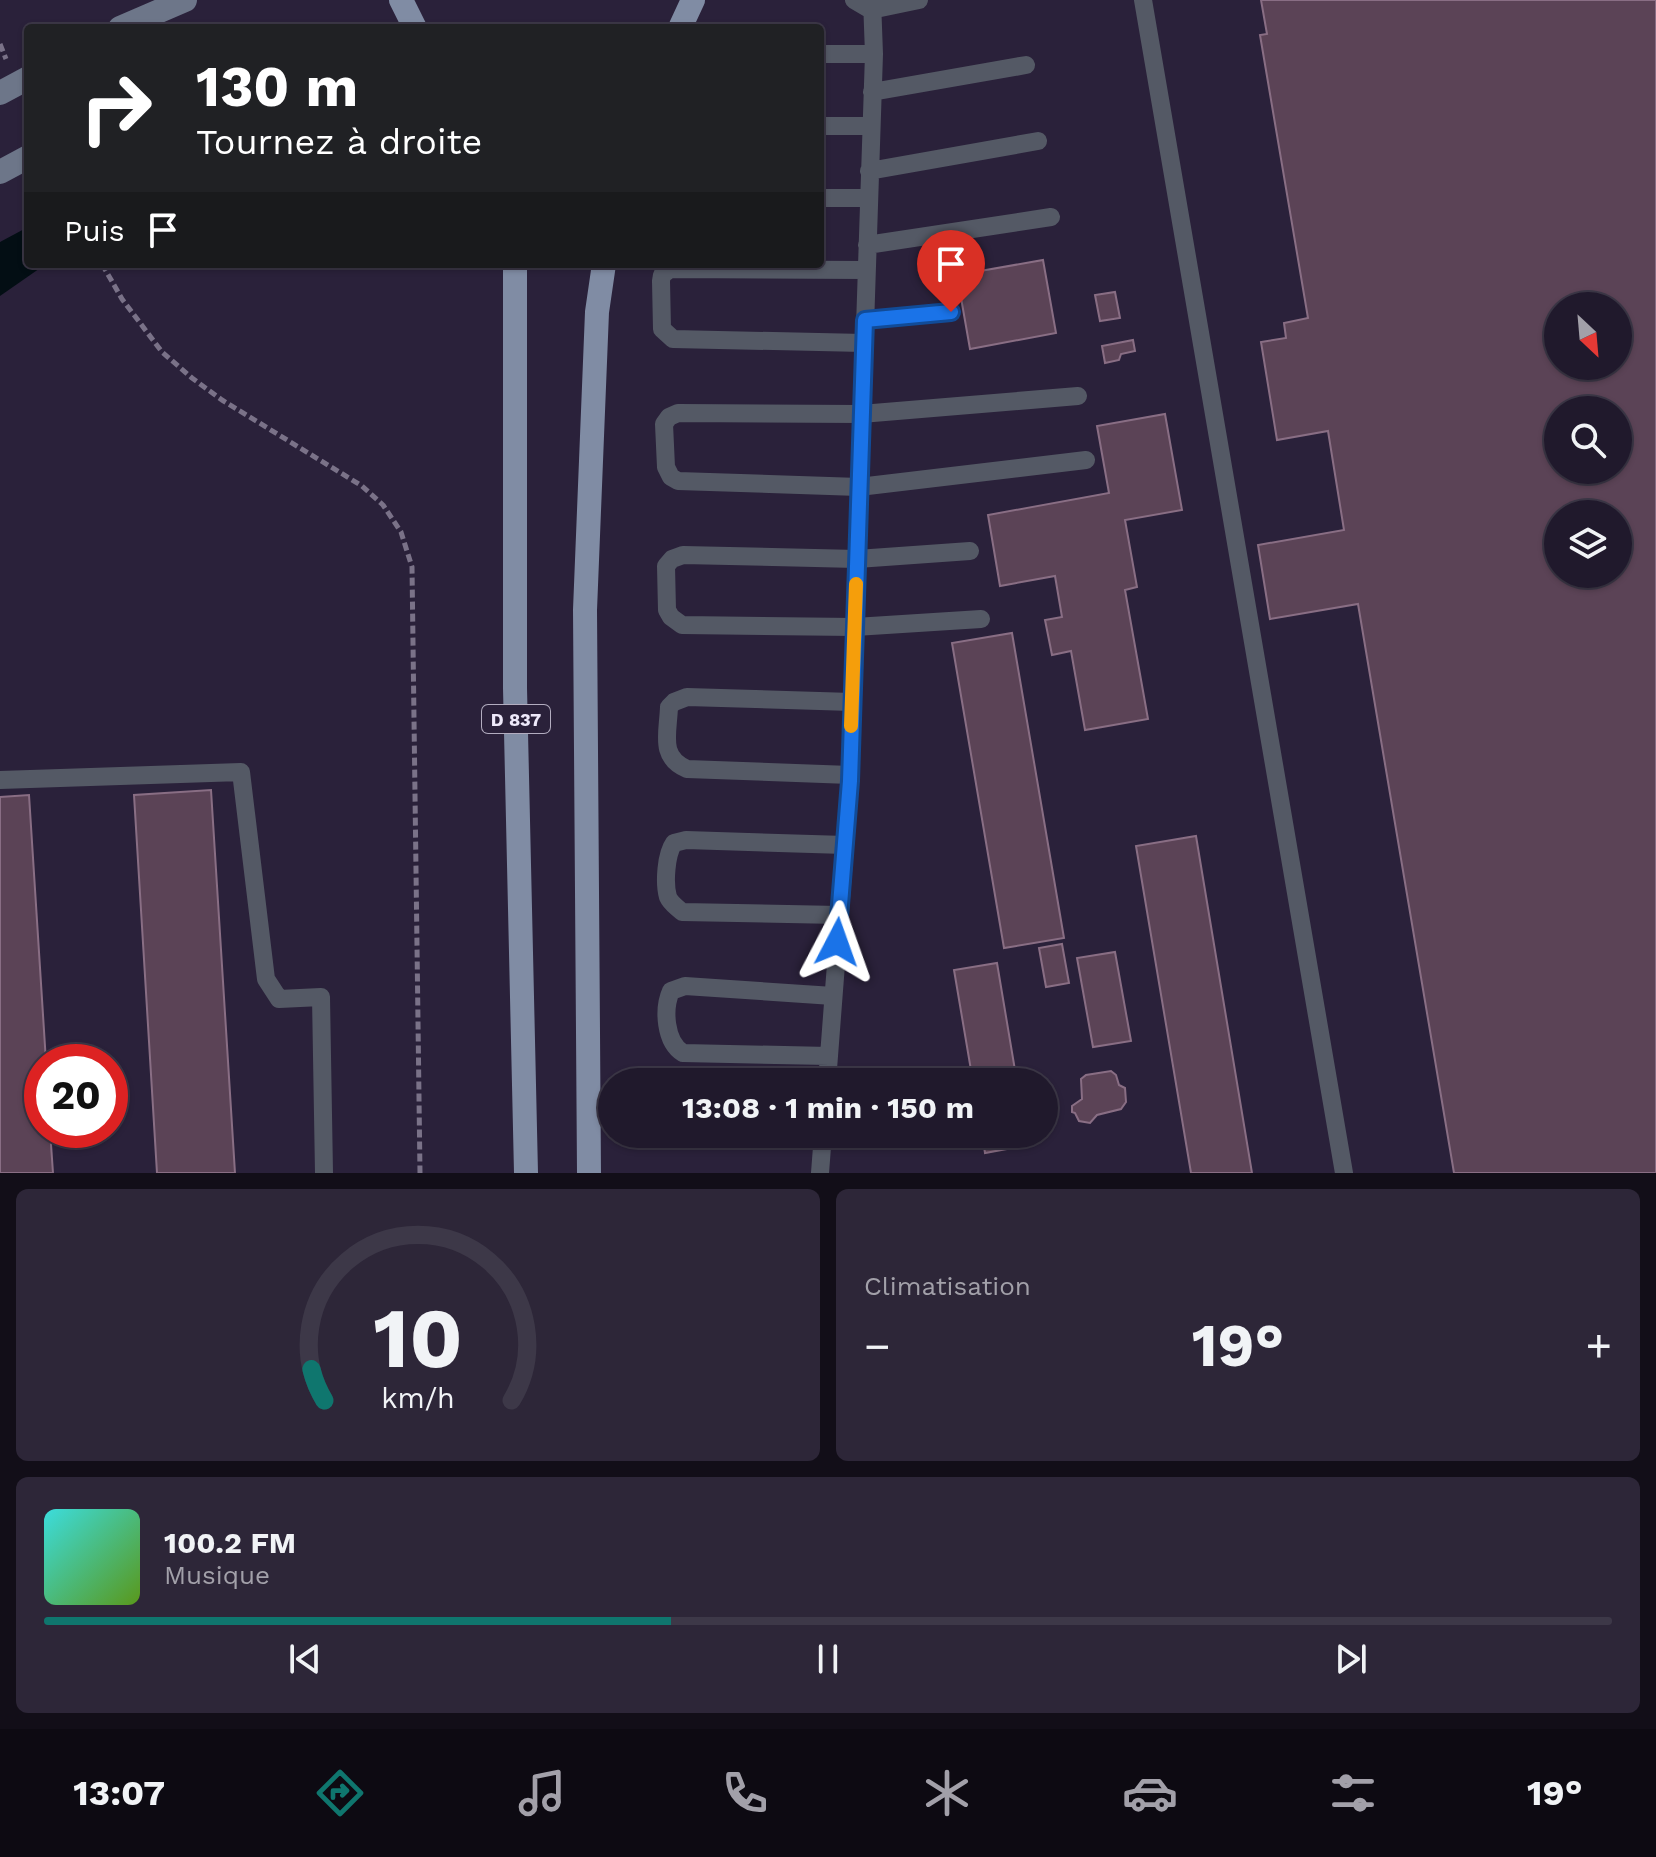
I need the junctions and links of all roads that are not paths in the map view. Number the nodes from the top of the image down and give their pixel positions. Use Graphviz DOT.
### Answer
graph roads {
  1 [pos="185,0"];
  2 [pos="401,0"];
  3 [pos="693,0"];
  4 [pos="854,0"];
  5 [pos="919,0"];
  6 [pos="1143,0"];
  7 [pos="871,5"];
  8 [pos="129,24"];
  9 [pos="413,24"];
  10 [pos="682,24"];
  11 [pos="824,54"];
  12 [pos="874,54"];
  13 [pos="1026,65"];
  14 [pos="24,80"];
  15 [pos="872,92"];
  16 [pos="0,93"];
  17 [pos="824,126"];
  18 [pos="871,126"];
  19 [pos="1038,141"];
  20 [pos="24,159"];
  21 [pos="869,171"];
  22 [pos="0,172"];
  23 [pos="824,198"];
  24 [pos="869,198"];
  25 [pos="1051,217"];
  26 [pos="867,245"];
  27 [pos="515,268"];
  28 [pos="603,268"];
  29 [pos="866,270"];
  30 [pos="951,312"];
  31 [pos="865,320"];
  32 [pos="864,343"];
  33 [pos="1078,396"];
  34 [pos="861,414"];
  35 [pos="1086,460"];
  36 [pos="859,487"];
  37 [pos="970,551"];
  38 [pos="857,559"];
  39 [pos="981,619"];
  40 [pos="855,627"];
  41 [pos="852,702"];
  42 [pos="850,775"];
  43 [pos="0,780"];
  44 [pos="845,845"];
  45 [pos="839,915"];
  46 [pos="833,996"];
  47 [pos="829,1056"];
  48 [pos="828,1068"];
  49 [pos="822,1148"];
  50 [pos="324,1173"];
  51 [pos="526,1173"];
  52 [pos="589,1173"];
  53 [pos="820,1173"];
  54 [pos="1344,1173"];
  1 -- 8 [label="street"];
  2 -- 9 [label="main road"];
  3 -- 10 [label="main road"];
  4 -- 7 [label="lane"];
  5 -- 7 [label="lane"];
  6 -- 54 [label="lane"];
  7 -- 12 [label="lane"];
  11 -- 12 [label="lane"];
  12 -- 15 [label="lane"];
  13 -- 15 [label="lane"];
  14 -- 16 [label="street"];
  15 -- 18 [label="lane"];
  17 -- 18 [label="lane"];
  18 -- 21 [label="lane"];
  19 -- 21 [label="lane"];
  20 -- 22 [label="street"];
  21 -- 24 [label="lane"];
  23 -- 24 [label="lane"];
  24 -- 26 [label="lane"];
  25 -- 26 [label="lane"];
  26 -- 29 [label="lane"];
  27 -- 51 [label="main road, D 837"];
  28 -- 52 [label="main road"];
  29 -- 31 [label="lane"];
  29 -- 32 [label="lane"];
  30 -- 31 [label="lane"];
  31 -- 32 [label="lane"];
  32 -- 34 [label="lane"];
  33 -- 34 [label="lane"];
  34 -- 36 [label="lane"];
  34 -- 36 [label="lane"];
  35 -- 36 [label="lane"];
  36 -- 38 [label="lane"];
  37 -- 38 [label="lane"];
  38 -- 40 [label="lane"];
  38 -- 40 [label="lane"];
  39 -- 40 [label="lane"];
  40 -- 41 [label="lane"];
  41 -- 42 [label="lane"];
  41 -- 42 [label="lane"];
  42 -- 44 [label="lane"];
  43 -- 50 [label="lane"];
  44 -- 45 [label="lane"];
  44 -- 45 [label="lane"];
  45 -- 46 [label="lane"];
  46 -- 47 [label="lane"];
  46 -- 47 [label="lane"];
  47 -- 48 [label="lane"];
  49 -- 53 [label="lane"];
}
